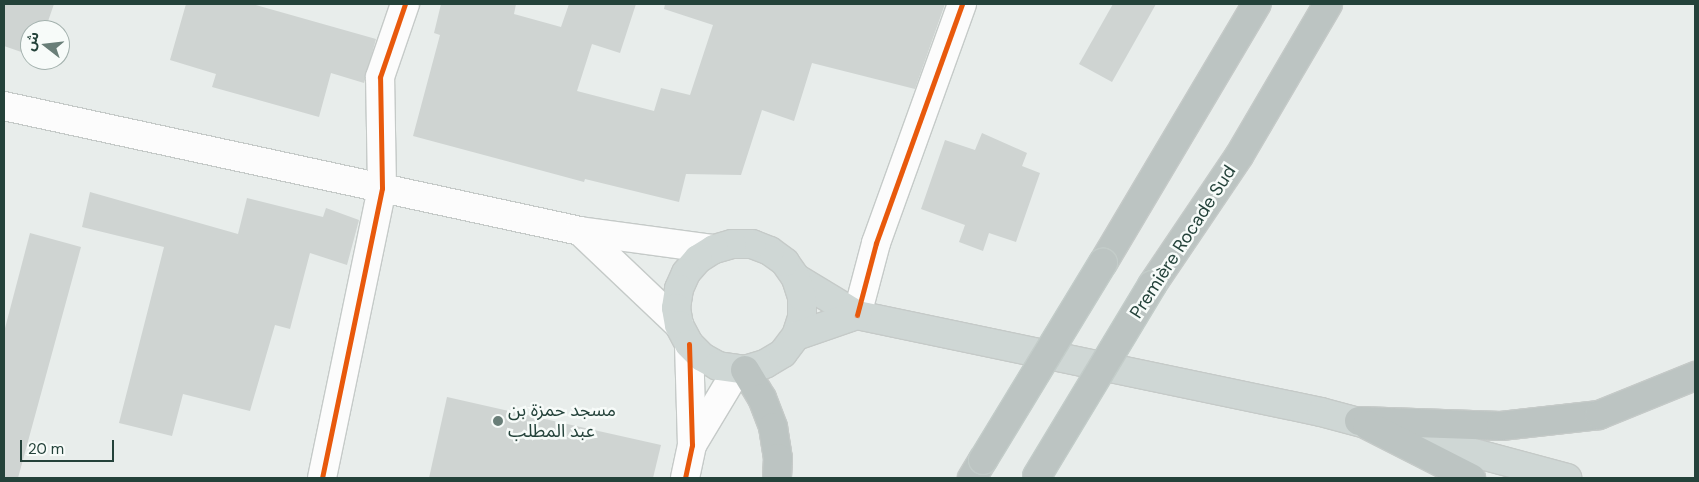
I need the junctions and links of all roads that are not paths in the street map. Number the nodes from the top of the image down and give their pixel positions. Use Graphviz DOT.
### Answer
graph roads {
  1 [pos="405,4"];
  2 [pos="962,4"];
  3 [pos="1257,4"];
  4 [pos="1328,4"];
  5 [pos="1342,4"];
  6 [pos="4,106"];
  7 [pos="1239,156"];
  8 [pos="382,188"];
  9 [pos="580,231"];
  10 [pos="714,249"];
  11 [pos="796,278"];
  12 [pos="856,315"];
  13 [pos="684,335"];
  14 [pos="796,336"];
  15 [pos="741,370"];
  16 [pos="1695,376"];
  17 [pos="1359,421"];
  18 [pos="692,446"];
  19 [pos="977,469"];
  20 [pos="1036,477"];
  21 [pos="322,478"];
  22 [pos="685,478"];
  23 [pos="777,478"];
  24 [pos="1471,478"];
  25 [pos="1567,478"];
  1 -- 8 [label="street"];
  2 -- 12 [label="street"];
  3 -- 19 [label="highway, bridge"];
  4 -- 7 [label="highway, Première Rocade Sud"];
  5 -- 7 [label="highway"];
  6 -- 8 [label="street"];
  7 -- 20 [label="highway, Première Rocade Sud, bridge"];
  8 -- 9 [label="street"];
  8 -- 21 [label="street"];
  9 -- 10 [label="street"];
  9 -- 13 [label="street"];
  10 -- 11 [label="main road"];
  10 -- 13 [label="main road"];
  11 -- 12 [label="main road"];
  11 -- 14 [label="main road"];
  12 -- 14 [label="main road"];
  12 -- 17 [label="main road"];
  13 -- 15 [label="main road"];
  13 -- 18 [label="street"];
  14 -- 15 [label="main road"];
  15 -- 18 [label="street"];
  15 -- 23 [label="highway"];
  16 -- 17 [label="highway"];
  17 -- 24 [label="highway"];
  17 -- 25 [label="main road"];
  18 -- 22 [label="street"];
}
